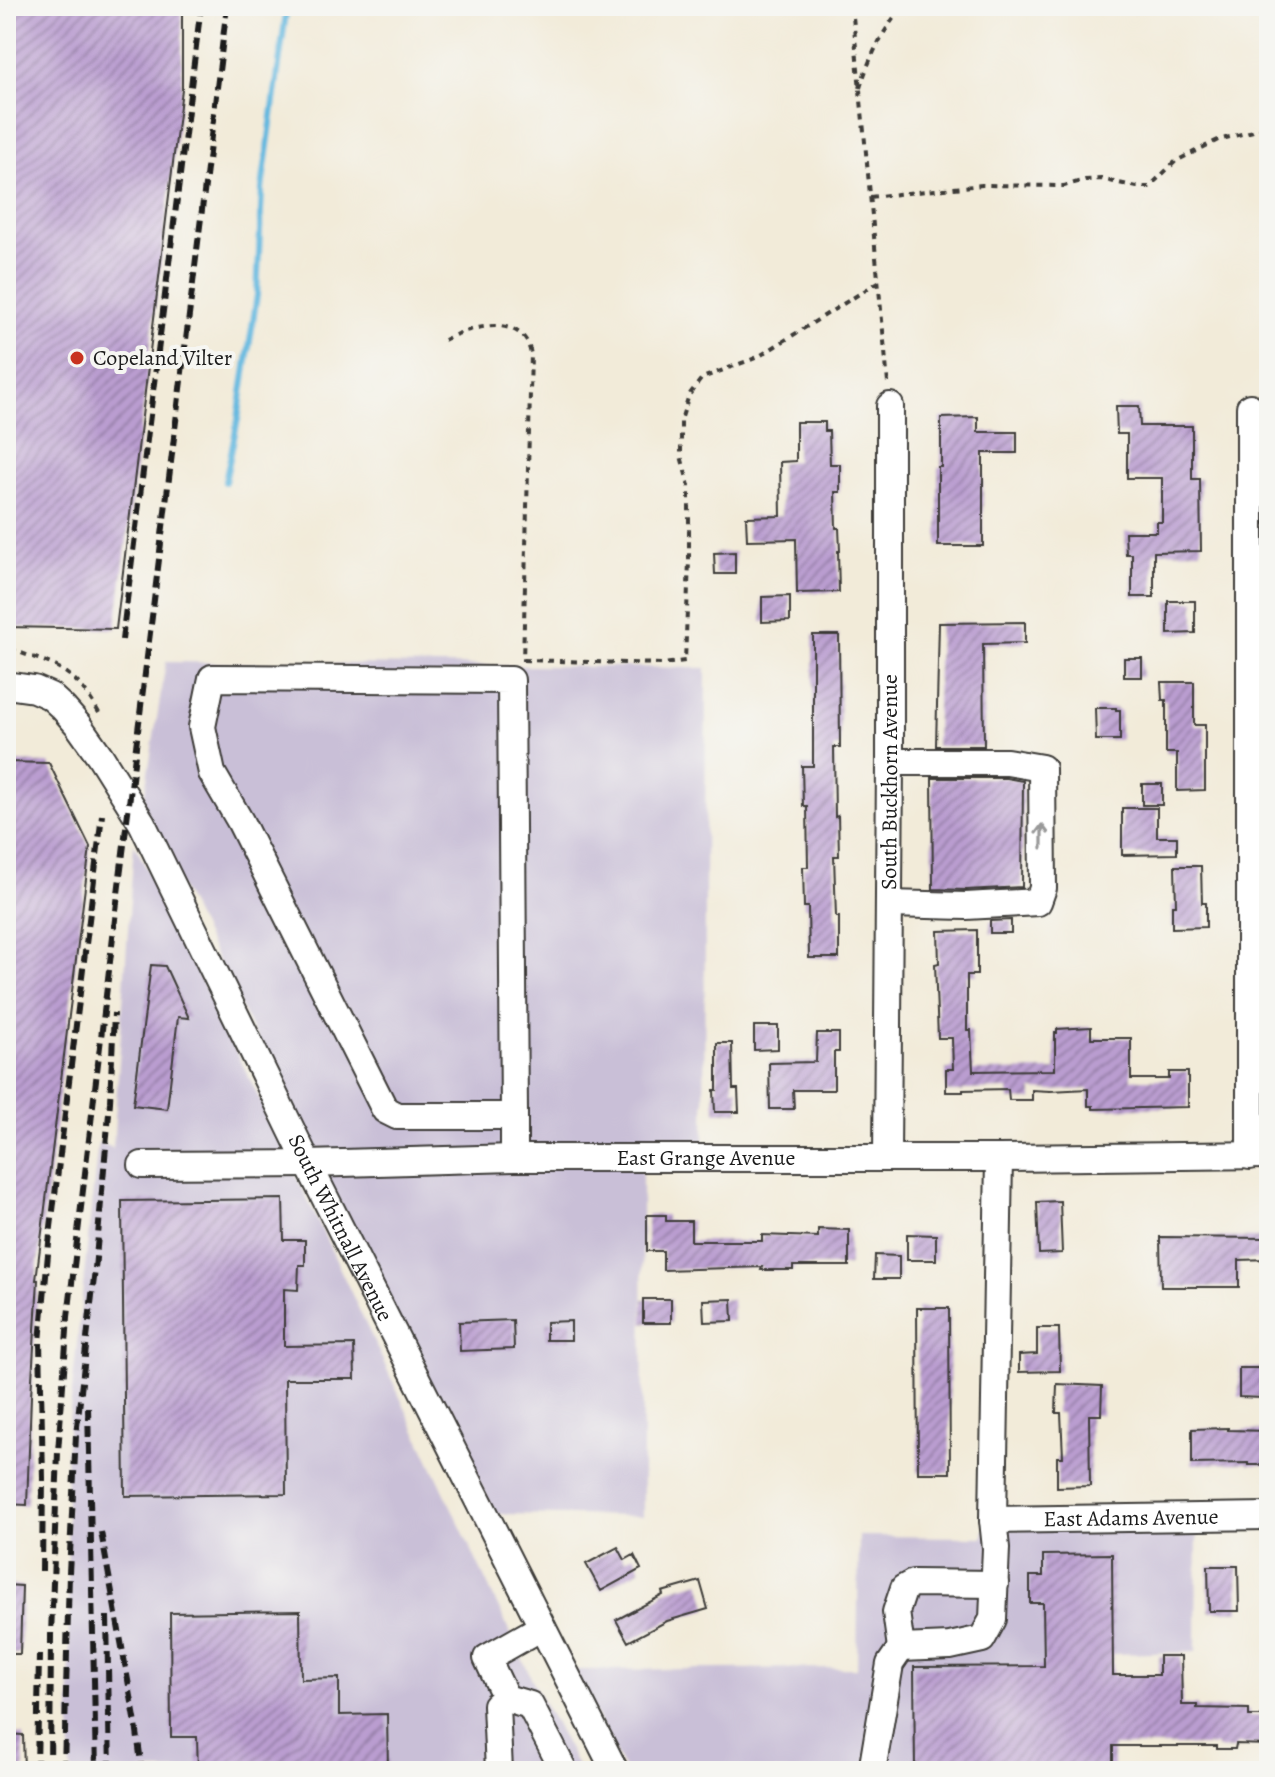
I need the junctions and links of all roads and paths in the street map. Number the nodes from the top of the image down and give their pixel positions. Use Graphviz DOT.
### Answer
graph roads {
  1 [pos="852,6"];
  2 [pos="903,6"];
  3 [pos="860,90"];
  4 [pos="1269,127"];
  5 [pos="870,197"];
  6 [pos="880,281"];
  7 [pos="444,340"];
  8 [pos="890,406"];
  9 [pos="1250,407"];
  10 [pos="517,670"];
  11 [pos="6,685"];
  12 [pos="890,762"];
  13 [pos="1260,814"];
  14 [pos="889,904"];
  15 [pos="1260,950"];
  16 [pos="514,1116"];
  17 [pos="1260,1156"];
  18 [pos="514,1158"];
  19 [pos="887,1158"];
  20 [pos="999,1158"];
  21 [pos="308,1164"];
  22 [pos="142,1165"];
  23 [pos="1269,1516"];
  24 [pos="993,1520"];
  25 [pos="995,1584"];
  26 [pos="542,1627"];
  27 [pos="901,1648"];
  28 [pos="506,1698"];
  29 [pos="499,1771"];
  30 [pos="564,1771"];
  31 [pos="615,1771"];
  32 [pos="872,1771"];
  1 -- 3 [label="path"];
  2 -- 3 [label="path"];
  3 -- 5 [label="path"];
  4 -- 5 [label="path"];
  5 -- 6 [label="path"];
  6 -- 8 [label="path"];
  6 -- 10 [label="path"];
  7 -- 10 [label="path"];
  8 -- 12 [label="street, South Buckhorn Avenue"];
  9 -- 13 [label="street"];
  10 -- 16 [label="street"];
  10 -- 16 [label="street"];
  11 -- 21 [label="street, South Whitnall Avenue"];
  12 -- 14 [label="street, South Buckhorn Avenue"];
  14 -- 12 [label="street, one-way"];
  13 -- 15 [label="street"];
  14 -- 19 [label="street, South Buckhorn Avenue"];
  15 -- 17 [label="street"];
  16 -- 18 [label="street"];
  17 -- 20 [label="street, East Grange Avenue"];
  18 -- 19 [label="street, East Grange Avenue"];
  18 -- 21 [label="street, East Grange Avenue"];
  19 -- 20 [label="street, East Grange Avenue"];
  20 -- 24 [label="street"];
  21 -- 22 [label="street, East Grange Avenue"];
  21 -- 26 [label="street, South Whitnall Avenue"];
  23 -- 24 [label="street, East Adams Avenue"];
  24 -- 25 [label="street"];
  25 -- 27 [label="street"];
  25 -- 27 [label="street"];
  26 -- 28 [label="street"];
  26 -- 31 [label="street, South Whitnall Avenue"];
  27 -- 32 [label="street"];
  28 -- 29 [label="street"];
  28 -- 30 [label="street"];
}
